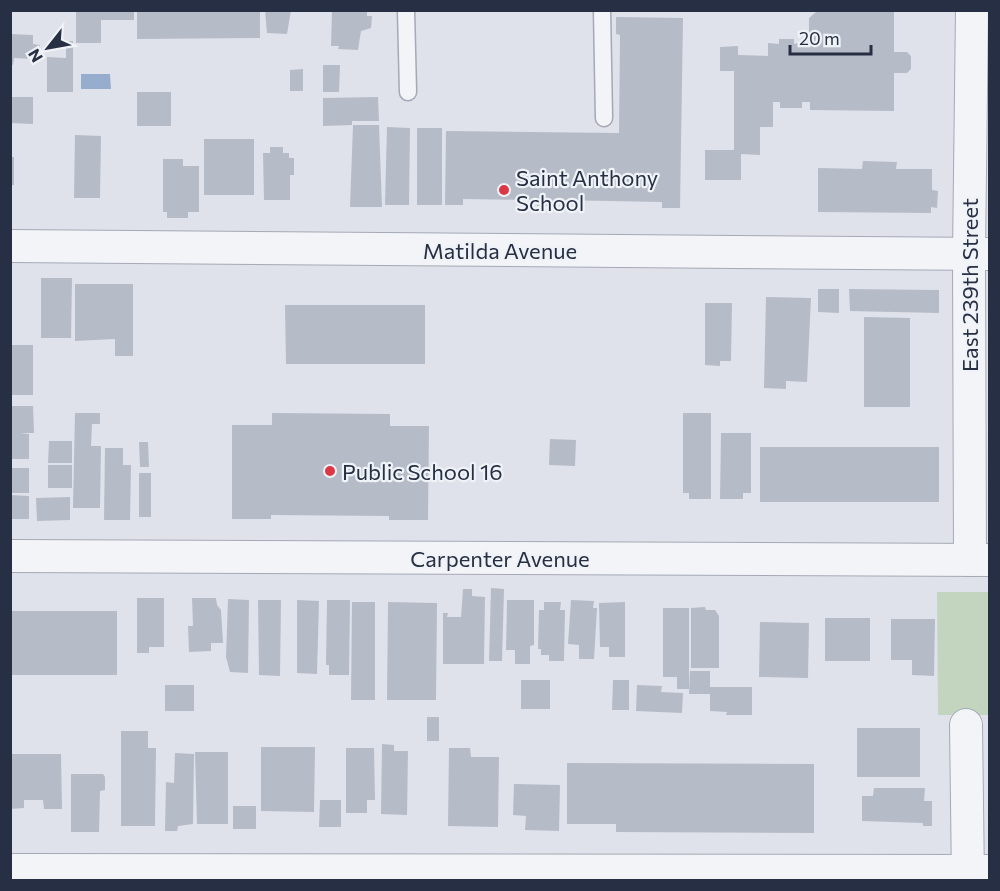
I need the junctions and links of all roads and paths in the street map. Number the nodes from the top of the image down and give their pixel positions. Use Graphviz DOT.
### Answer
graph roads {
  1 [pos="406,10"];
  2 [pos="602,10"];
  3 [pos="972,10"];
  4 [pos="408,92"];
  5 [pos="604,118"];
  6 [pos="10,246"];
  7 [pos="979,254"];
  8 [pos="10,556"];
  9 [pos="980,560"];
  10 [pos="966,725"];
  11 [pos="10,870"];
  12 [pos="975,874"];
  1 -- 4 [label="lane"];
  2 -- 5 [label="lane"];
  3 -- 7 [label="street, East 239th Street"];
  6 -- 7 [label="street, Matilda Avenue"];
  7 -- 9 [label="street, East 239th Street"];
  8 -- 9 [label="street, Carpenter Avenue"];
  10 -- 12 [label="street"];
  11 -- 12 [label="street"];
}
